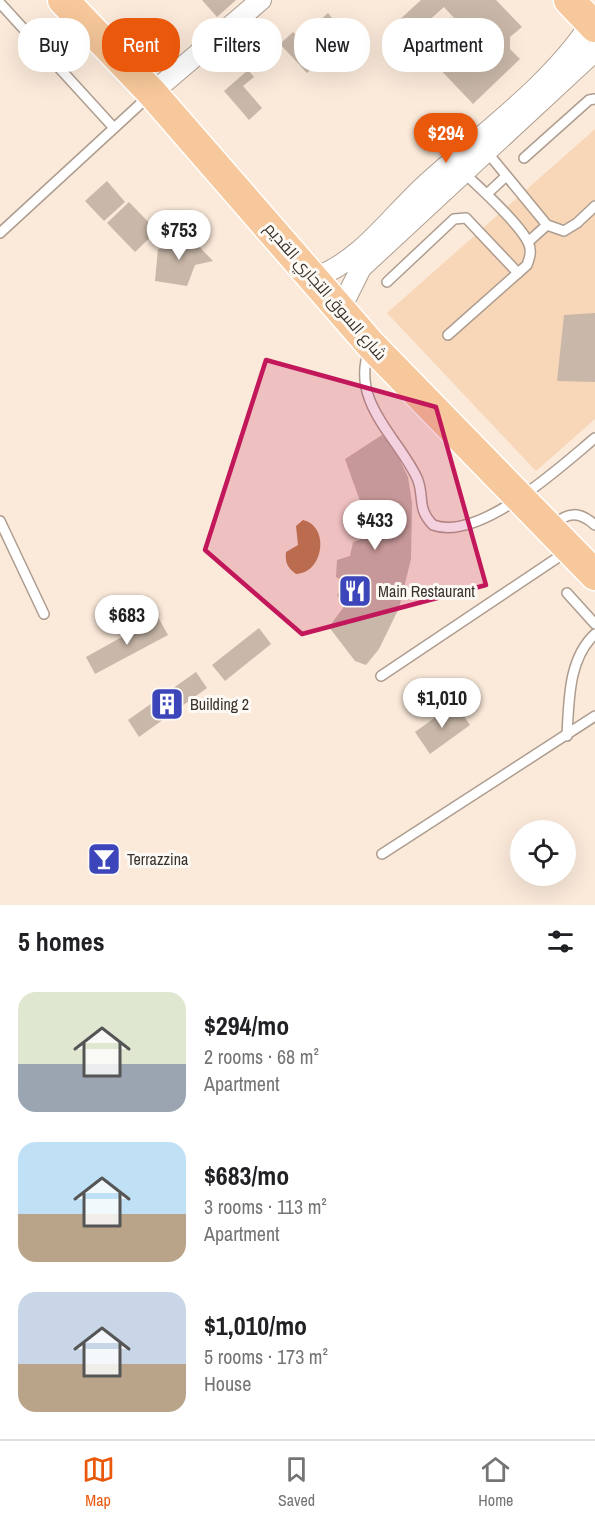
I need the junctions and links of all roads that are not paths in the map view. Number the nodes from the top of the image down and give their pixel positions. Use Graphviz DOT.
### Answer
graph roads {
  1 [pos="63,0"];
  2 [pos="261,0"];
  3 [pos="569,0"];
  4 [pos="0,3"];
  5 [pos="594,34"];
  6 [pos="152,93"];
  7 [pos="595,99"];
  8 [pos="114,128"];
  9 [pos="487,152"];
  10 [pos="524,158"];
  11 [pos="464,173"];
  12 [pos="505,177"];
  13 [pos="487,194"];
  14 [pos="595,206"];
  15 [pos="546,225"];
  16 [pos="0,233"];
  17 [pos="528,242"];
  18 [pos="518,273"];
  19 [pos="314,278"];
  20 [pos="387,282"];
  21 [pos="341,308"];
  22 [pos="448,335"];
  23 [pos="371,345"];
  24 [pos="595,438"];
  25 [pos="521,500"];
  26 [pos="0,521"];
  27 [pos="595,525"];
  28 [pos="549,529"];
  29 [pos="568,550"];
  30 [pos="595,575"];
  31 [pos="567,593"];
  32 [pos="44,614"];
  33 [pos="595,624"];
  34 [pos="595,634"];
  35 [pos="381,676"];
  36 [pos="595,716"];
  37 [pos="567,735"];
  38 [pos="382,854"];
  1 -- 6 [label="main road, شارع السوق التجاري القديم"];
  2 -- 6 [label="street"];
  3 -- 5 [label="main road"];
  4 -- 8 [label="lane"];
  5 -- 9 [label="street"];
  5 -- 19 [label="street"];
  6 -- 8 [label="lane"];
  6 -- 19 [label="main road, شارع السوق التجاري القديم"];
  7 -- 10 [label="lane"];
  8 -- 16 [label="lane"];
  9 -- 11 [label="street"];
  9 -- 12 [label="lane"];
  11 -- 13 [label="lane"];
  11 -- 21 [label="street"];
  12 -- 13 [label="lane"];
  12 -- 15 [label="lane"];
  13 -- 17 [label="lane"];
  14 -- 15 [label="lane"];
  15 -- 17 [label="lane"];
  17 -- 18 [label="lane"];
  18 -- 20 [label="lane"];
  18 -- 22 [label="lane"];
  19 -- 21 [label="main road, شارع السوق التجاري القديم"];
  21 -- 23 [label="main road, شارع السوق التجاري القديم"];
  23 -- 25 [label="main road, شارع السوق التجاري القديم"];
  23 -- 25 [label="lane"];
  24 -- 25 [label="lane"];
  25 -- 28 [label="main road, شارع السوق التجاري القديم"];
  26 -- 32 [label="lane"];
  27 -- 28 [label="lane"];
  28 -- 29 [label="main road, شارع السوق التجاري القديم"];
  29 -- 30 [label="main road, شارع السوق التجاري القديم"];
  29 -- 35 [label="lane"];
  31 -- 33 [label="lane"];
  34 -- 37 [label="lane"];
  36 -- 37 [label="lane"];
  37 -- 38 [label="lane"];
}
